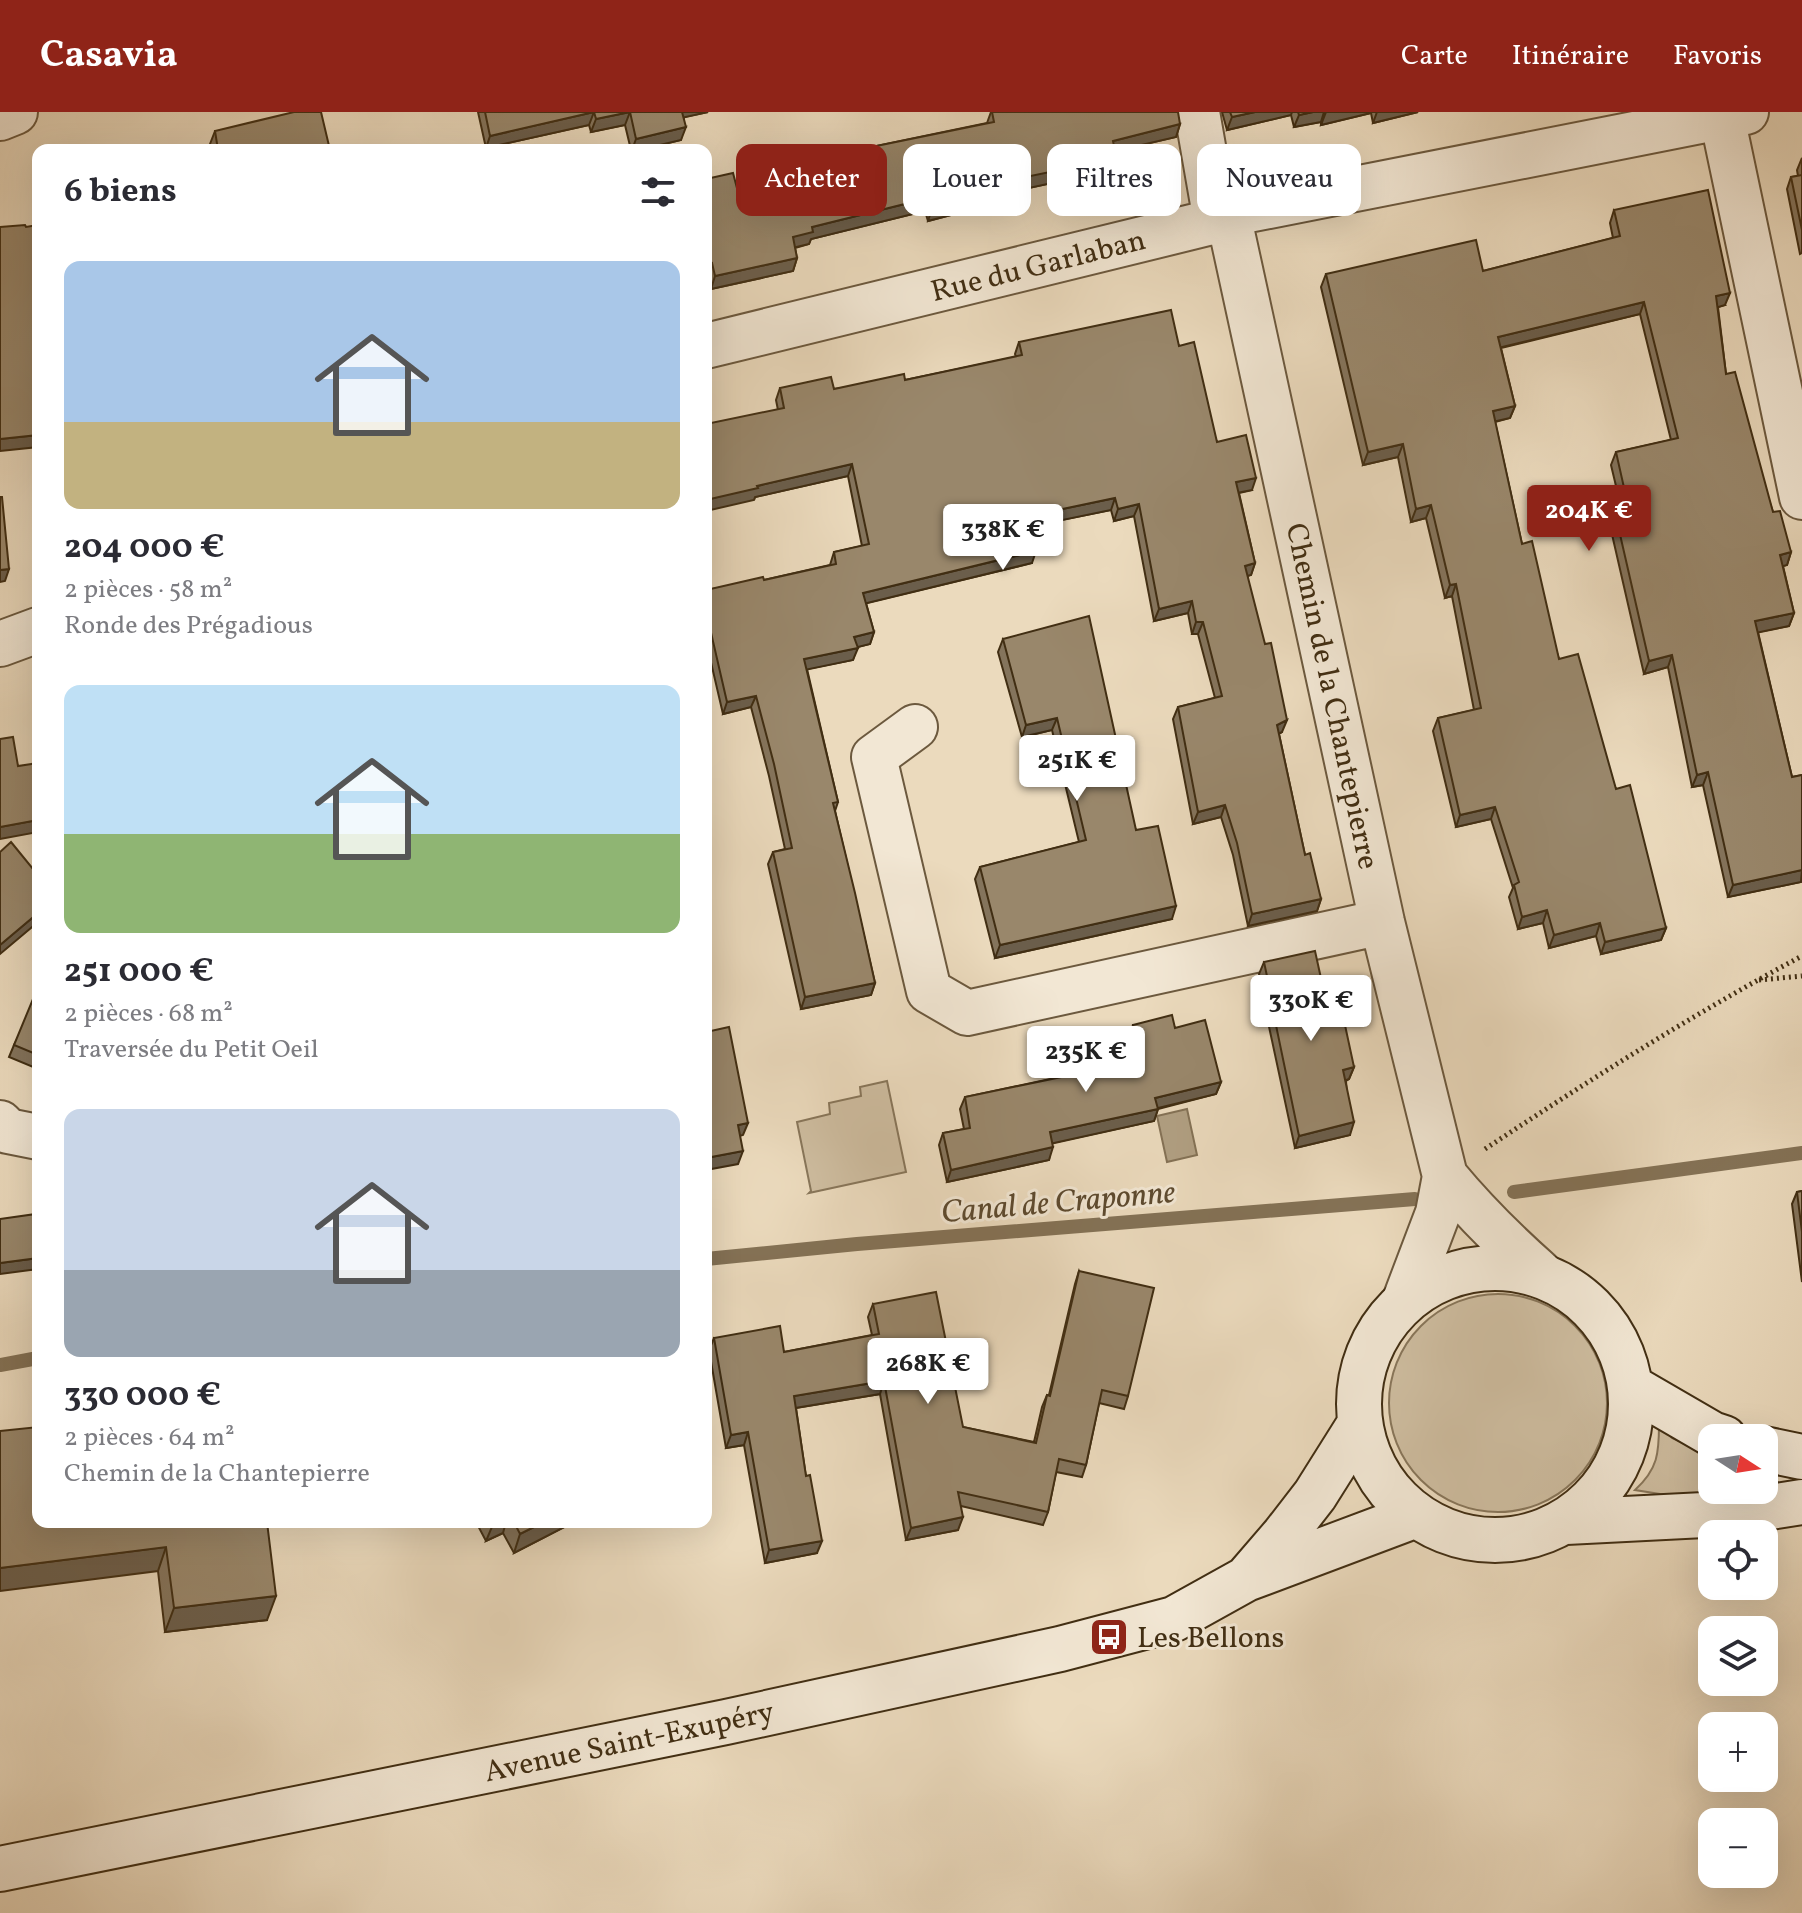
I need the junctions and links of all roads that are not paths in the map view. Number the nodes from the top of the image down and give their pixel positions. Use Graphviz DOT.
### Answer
graph roads {
  1 [pos="15,112"];
  2 [pos="1197,112"];
  3 [pos="1734,114"];
  4 [pos="0,118"];
  5 [pos="1222,218"];
  6 [pos="712,345"];
  7 [pos="1802,497"];
  8 [pos="32,632"];
  9 [pos="0,644"];
  10 [pos="915,727"];
  11 [pos="1382,922"];
  12 [pos="0,1123"];
  13 [pos="32,1136"];
  14 [pos="1445,1176"];
  15 [pos="1540,1273"];
  16 [pos="1405,1300"];
  17 [pos="1631,1387"];
  18 [pos="1359,1425"];
  19 [pos="1698,1426"];
  20 [pos="1778,1452"];
  21 [pos="1802,1457"];
  22 [pos="1802,1502"];
  23 [pos="1414,1516"];
  24 [pos="1566,1522"];
  25 [pos="1246,1579"];
  26 [pos="0,1869"];
  1 -- 4 [label="street"];
  2 -- 5 [label="street, Chemin de la Chantepierre"];
  3 -- 5 [label="street, Rue du Garlaban"];
  3 -- 7 [label="street"];
  5 -- 6 [label="street, Rue du Garlaban"];
  5 -- 11 [label="street, Chemin de la Chantepierre"];
  8 -- 9 [label="street"];
  10 -- 11 [label="street"];
  11 -- 14 [label="street, Chemin de la Chantepierre"];
  12 -- 13 [label="street"];
  14 -- 15 [label="street"];
  14 -- 16 [label="street"];
  15 -- 16 [label="street"];
  15 -- 17 [label="street"];
  16 -- 18 [label="street"];
  17 -- 19 [label="street"];
  17 -- 24 [label="street"];
  18 -- 23 [label="street"];
  18 -- 25 [label="street, Avenue Saint-Exupéry"];
  20 -- 21 [label="street"];
  22 -- 24 [label="street"];
  23 -- 24 [label="street"];
  23 -- 25 [label="street, Avenue Saint-Exupéry"];
  25 -- 26 [label="street, Avenue Saint-Exupéry"];
}
